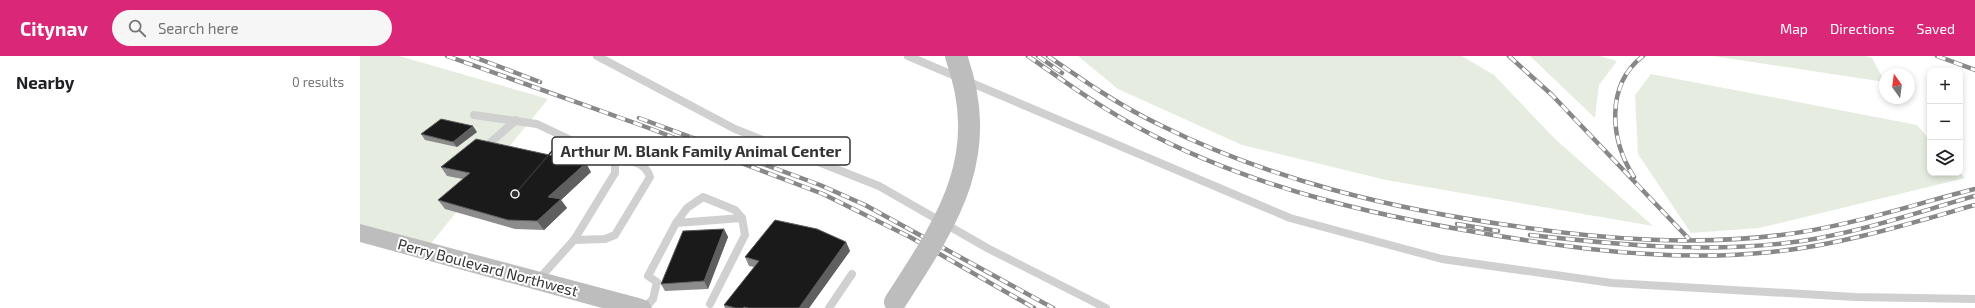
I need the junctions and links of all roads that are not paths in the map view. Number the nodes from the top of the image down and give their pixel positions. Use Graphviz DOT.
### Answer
graph roads {
  1 [pos="597,56"];
  2 [pos="908,56"];
  3 [pos="956,56"];
  4 [pos="474,115"];
  5 [pos="516,120"];
  6 [pos="490,143"];
  7 [pos="615,161"];
  8 [pos="742,218"];
  9 [pos="676,223"];
  10 [pos="360,233"];
  11 [pos="574,240"];
  12 [pos="852,274"];
  13 [pos="538,281"];
  14 [pos="1975,299"];
  15 [pos="710,304"];
  16 [pos="893,305"];
  17 [pos="639,308"];
  18 [pos="645,308"];
  19 [pos="829,308"];
  20 [pos="1106,308"];
  1 -- 20 [label="lane"];
  2 -- 14 [label="lane"];
  3 -- 16 [label="street, bridge"];
  4 -- 5 [label="lane"];
  5 -- 6 [label="lane"];
  5 -- 7 [label="lane"];
  7 -- 11 [label="lane"];
  7 -- 11 [label="lane"];
  8 -- 9 [label="lane"];
  8 -- 9 [label="lane"];
  8 -- 15 [label="lane"];
  9 -- 18 [label="lane"];
  10 -- 13 [label="street, Perry Boulevard Northwest"];
  11 -- 13 [label="lane"];
  12 -- 19 [label="lane"];
  13 -- 17 [label="street, Perry Boulevard Northwest"];
}
